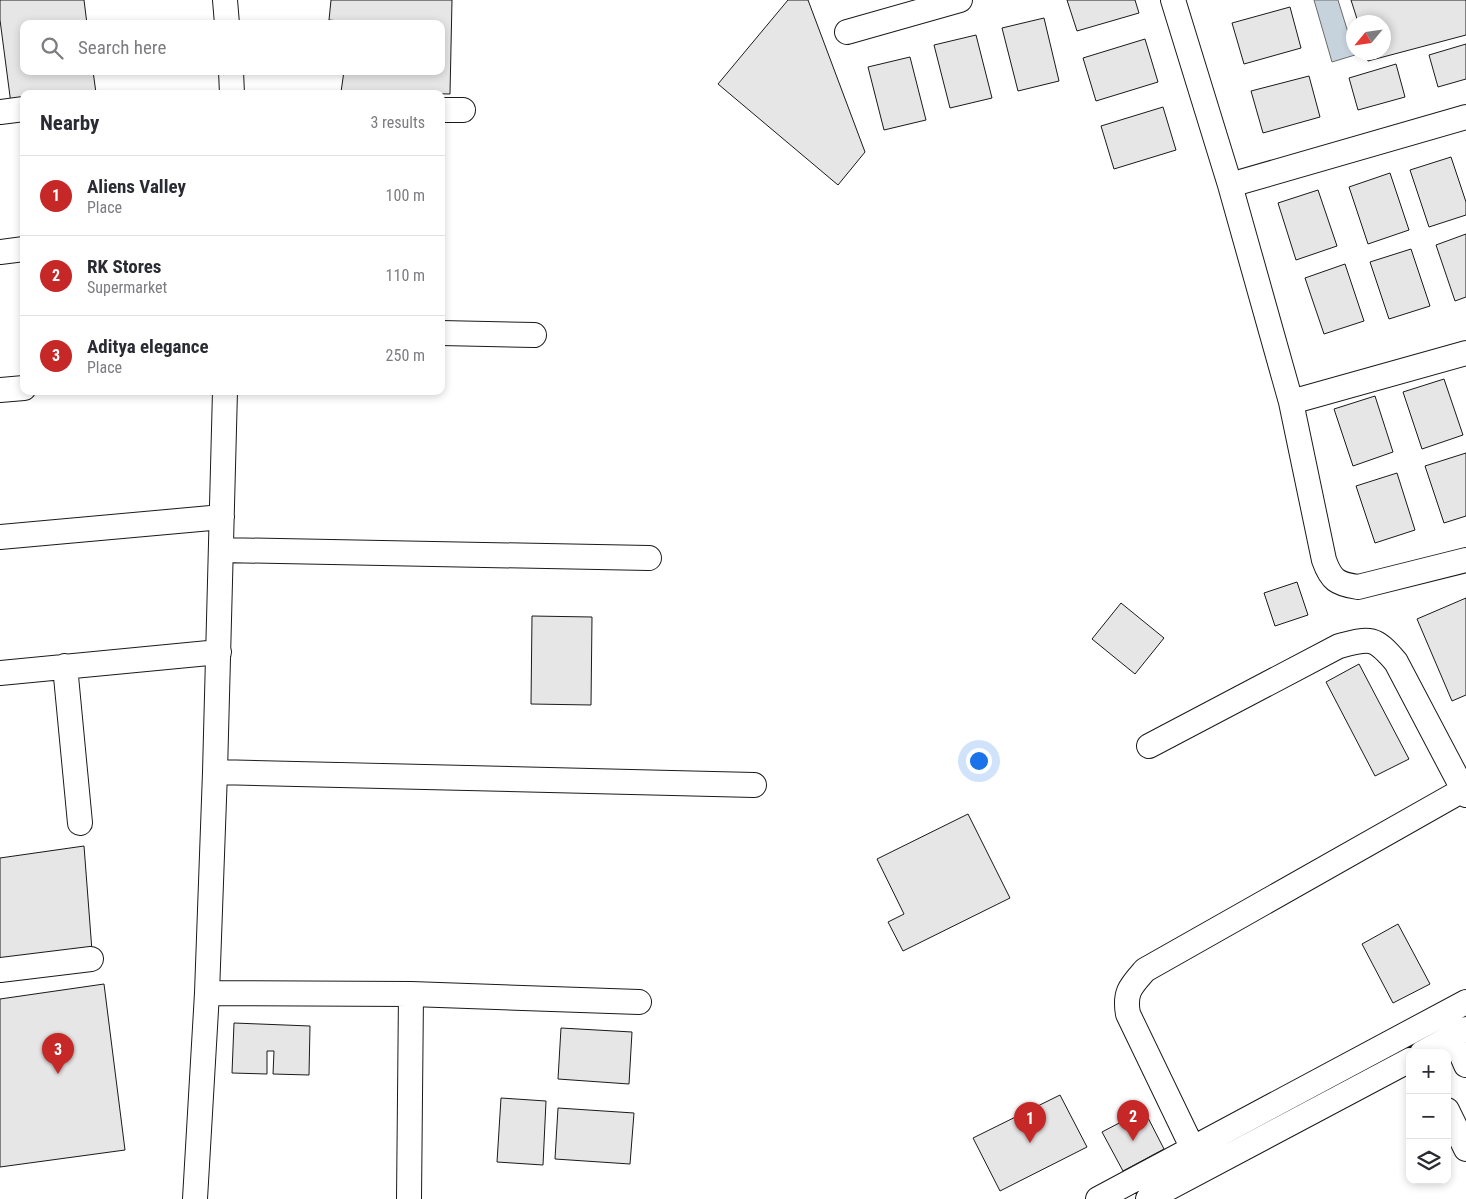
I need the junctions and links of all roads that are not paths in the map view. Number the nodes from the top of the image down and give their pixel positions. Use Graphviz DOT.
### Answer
graph roads {
  1 [pos="225,0"];
  2 [pos="960,0"];
  3 [pos="1173,0"];
  4 [pos="228,20"];
  5 [pos="847,32"];
  6 [pos="231,75"];
  7 [pos="232,90"];
  8 [pos="20,110"];
  9 [pos="0,112"];
  10 [pos="1466,117"];
  11 [pos="1230,185"];
  12 [pos="20,250"];
  13 [pos="0,252"];
  14 [pos="445,333"];
  15 [pos="534,335"];
  16 [pos="1466,353"];
  17 [pos="20,388"];
  18 [pos="0,390"];
  19 [pos="226,395"];
  20 [pos="1291,402"];
  21 [pos="222,517"];
  22 [pos="0,537"];
  23 [pos="221,550"];
  24 [pos="649,558"];
  25 [pos="1466,560"];
  26 [pos="218,652"];
  27 [pos="65,666"];
  28 [pos="0,673"];
  29 [pos="1149,746"];
  30 [pos="215,772"];
  31 [pos="754,785"];
  32 [pos="1465,793"];
  33 [pos="80,823"];
  34 [pos="91,959"];
  35 [pos="0,970"];
  36 [pos="207,993"];
  37 [pos="411,994"];
  38 [pos="639,1002"];
  39 [pos="1466,1002"];
  40 [pos="1459,1032"];
  41 [pos="1429,1049"];
  42 [pos="1406,1062"];
  43 [pos="1466,1065"];
  44 [pos="1451,1118"];
  45 [pos="1193,1149"];
  46 [pos="1466,1149"];
  47 [pos="195,1199"];
  48 [pos="409,1199"];
  49 [pos="1098,1199"];
  50 [pos="1148,1199"];
  1 -- 4 [label="street"];
  2 -- 5 [label="street"];
  3 -- 11 [label="street"];
  6 -- 7 [label="street"];
  8 -- 9 [label="street"];
  10 -- 11 [label="street"];
  11 -- 20 [label="street"];
  12 -- 13 [label="street"];
  14 -- 15 [label="street"];
  16 -- 20 [label="street"];
  17 -- 18 [label="street"];
  19 -- 21 [label="street"];
  20 -- 25 [label="street"];
  21 -- 22 [label="street"];
  21 -- 23 [label="street"];
  23 -- 24 [label="street"];
  23 -- 26 [label="street"];
  26 -- 27 [label="street"];
  26 -- 30 [label="street"];
  27 -- 28 [label="street"];
  27 -- 33 [label="street"];
  29 -- 32 [label="street"];
  30 -- 31 [label="street"];
  30 -- 36 [label="street"];
  32 -- 45 [label="street"];
  34 -- 35 [label="street"];
  36 -- 37 [label="street"];
  36 -- 47 [label="street"];
  37 -- 38 [label="street"];
  37 -- 48 [label="street"];
  39 -- 45 [label="street"];
  40 -- 41 [label="street"];
  40 -- 43 [label="street"];
  42 -- 50 [label="street"];
  44 -- 46 [label="street"];
  45 -- 49 [label="street"];
}
